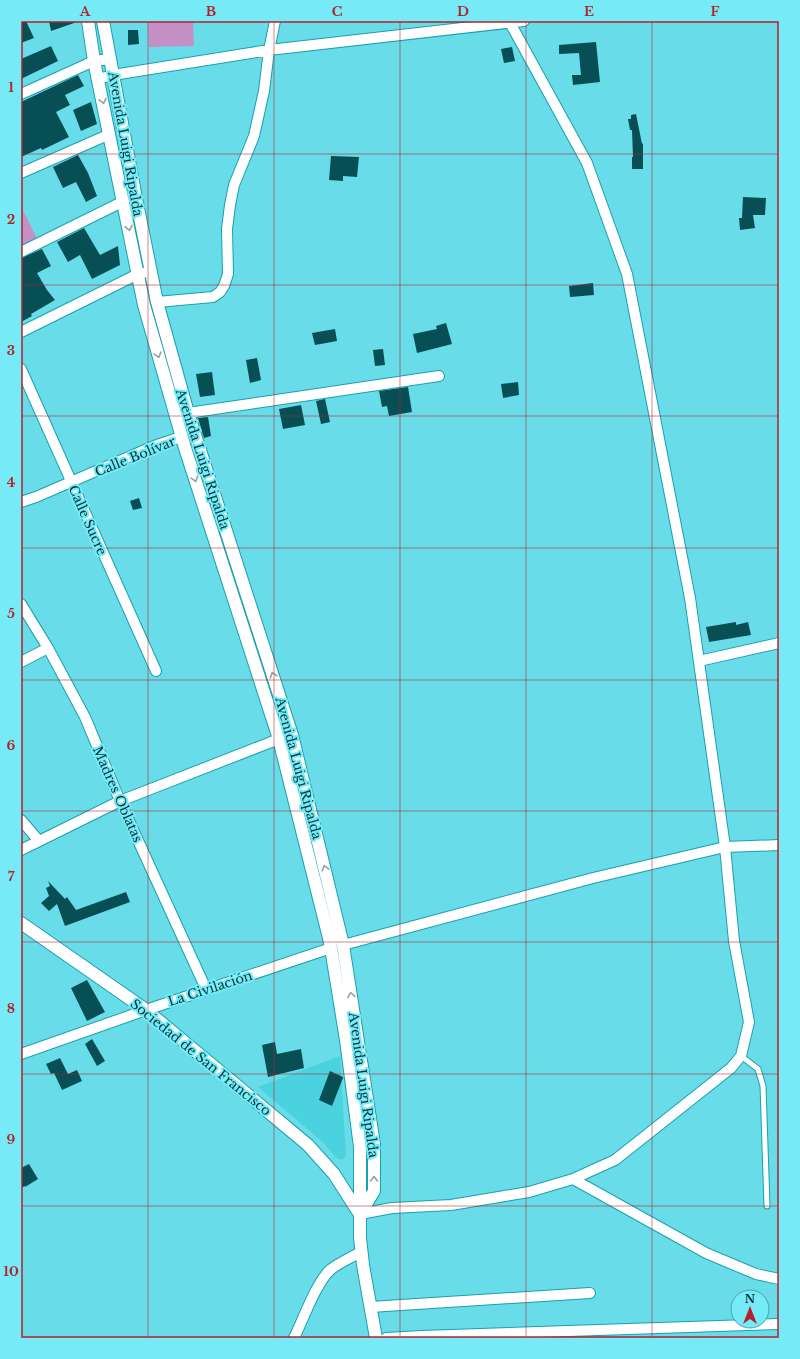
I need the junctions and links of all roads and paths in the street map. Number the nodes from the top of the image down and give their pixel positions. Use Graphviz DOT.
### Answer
graph roads {
  1 [pos="88,21"];
  2 [pos="104,21"];
  3 [pos="275,21"];
  4 [pos="524,21"];
  5 [pos="509,22"];
  6 [pos="269,50"];
  7 [pos="110,59"];
  8 [pos="94,61"];
  9 [pos="113,75"];
  10 [pos="98,79"];
  11 [pos="21,94"];
  12 [pos="110,134"];
  13 [pos="21,173"];
  14 [pos="124,201"];
  15 [pos="21,252"];
  16 [pos="150,271"];
  17 [pos="138,274"];
  18 [pos="157,302"];
  19 [pos="21,332"];
  20 [pos="21,369"];
  21 [pos="439,376"];
  22 [pos="188,413"];
  23 [pos="175,416"];
  24 [pos="182,437"];
  25 [pos="71,482"];
  26 [pos="21,502"];
  27 [pos="21,604"];
  28 [pos="779,643"];
  29 [pos="48,648"];
  30 [pos="699,661"];
  31 [pos="21,662"];
  32 [pos="156,671"];
  33 [pos="292,735"];
  34 [pos="279,738"];
  35 [pos="120,802"];
  36 [pos="21,820"];
  37 [pos="39,841"];
  38 [pos="779,845"];
  39 [pos="725,847"];
  40 [pos="21,850"];
  41 [pos="21,923"];
  42 [pos="343,945"];
  43 [pos="331,948"];
  44 [pos="206,989"];
  45 [pos="146,1010"];
  46 [pos="21,1054"];
  47 [pos="741,1056"];
  48 [pos="573,1179"];
  49 [pos="767,1206"];
  50 [pos="360,1214"];
  51 [pos="362,1252"];
  52 [pos="779,1279"];
  53 [pos="590,1293"];
  54 [pos="370,1307"];
  55 [pos="779,1324"];
  56 [pos="294,1338"];
  57 [pos="376,1338"];
  58 [pos="386,1338"];
  1 -- 8 [label="street, Avenida Luigi Ripalda"];
  2 -- 7 [label="street, Avenida Luigi Ripalda"];
  3 -- 6 [label="street"];
  4 -- 5 [label="street"];
  5 -- 6 [label="street"];
  5 -- 30 [label="street"];
  6 -- 9 [label="street"];
  6 -- 18 [label="street"];
  7 -- 8 [label="street"];
  7 -- 9 [label="street, Avenida Luigi Ripalda"];
  8 -- 10 [label="street, Avenida Luigi Ripalda"];
  8 -- 11 [label="street"];
  9 -- 10 [label="street"];
  9 -- 16 [label="street, Avenida Luigi Ripalda"];
  10 -- 12 [label="street, Avenida Luigi Ripalda, one-way"];
  12 -- 13 [label="street"];
  12 -- 14 [label="street, Avenida Luigi Ripalda"];
  14 -- 15 [label="street"];
  14 -- 17 [label="street, Avenida Luigi Ripalda, one-way"];
  16 -- 17 [label="street"];
  16 -- 18 [label="street, Avenida Luigi Ripalda"];
  17 -- 19 [label="street"];
  17 -- 23 [label="street, Avenida Luigi Ripalda, one-way"];
  18 -- 22 [label="street, Avenida Luigi Ripalda"];
  20 -- 25 [label="street, Calle Sucre"];
  21 -- 22 [label="street"];
  22 -- 23 [label="street"];
  33 -- 22 [label="street, Avenida Luigi Ripalda, one-way"];
  23 -- 24 [label="street, Avenida Luigi Ripalda"];
  24 -- 25 [label="street, Calle Bolívar"];
  24 -- 34 [label="street, Avenida Luigi Ripalda, one-way"];
  25 -- 26 [label="street, Calle Bolívar"];
  25 -- 32 [label="street, Calle Sucre"];
  27 -- 29 [label="street, Madres Oblatas"];
  28 -- 30 [label="street"];
  29 -- 31 [label="street"];
  29 -- 35 [label="street, Madres Oblatas"];
  30 -- 39 [label="street"];
  33 -- 34 [label="street"];
  42 -- 33 [label="street, Avenida Luigi Ripalda, one-way"];
  34 -- 35 [label="street"];
  34 -- 43 [label="street, Avenida Luigi Ripalda"];
  35 -- 37 [label="street"];
  35 -- 44 [label="street, Madres Oblatas"];
  36 -- 37 [label="street"];
  37 -- 40 [label="street"];
  38 -- 39 [label="street"];
  39 -- 42 [label="street"];
  39 -- 47 [label="street"];
  41 -- 45 [label="street, Sociedad de San Francisco"];
  50 -- 42 [label="street, Avenida Luigi Ripalda, one-way"];
  43 -- 44 [label="street, La Civilación"];
  43 -- 50 [label="street, Avenida Luigi Ripalda"];
  44 -- 45 [label="street, La Civilación"];
  45 -- 46 [label="street, La Civilación"];
  45 -- 50 [label="street, Sociedad de San Francisco"];
  47 -- 48 [label="street"];
  47 -- 49 [label="lane"];
  48 -- 50 [label="street"];
  48 -- 52 [label="street"];
  50 -- 51 [label="street"];
  51 -- 54 [label="street"];
  51 -- 56 [label="street"];
  53 -- 54 [label="street"];
  54 -- 57 [label="street"];
  55 -- 58 [label="street"];
}
